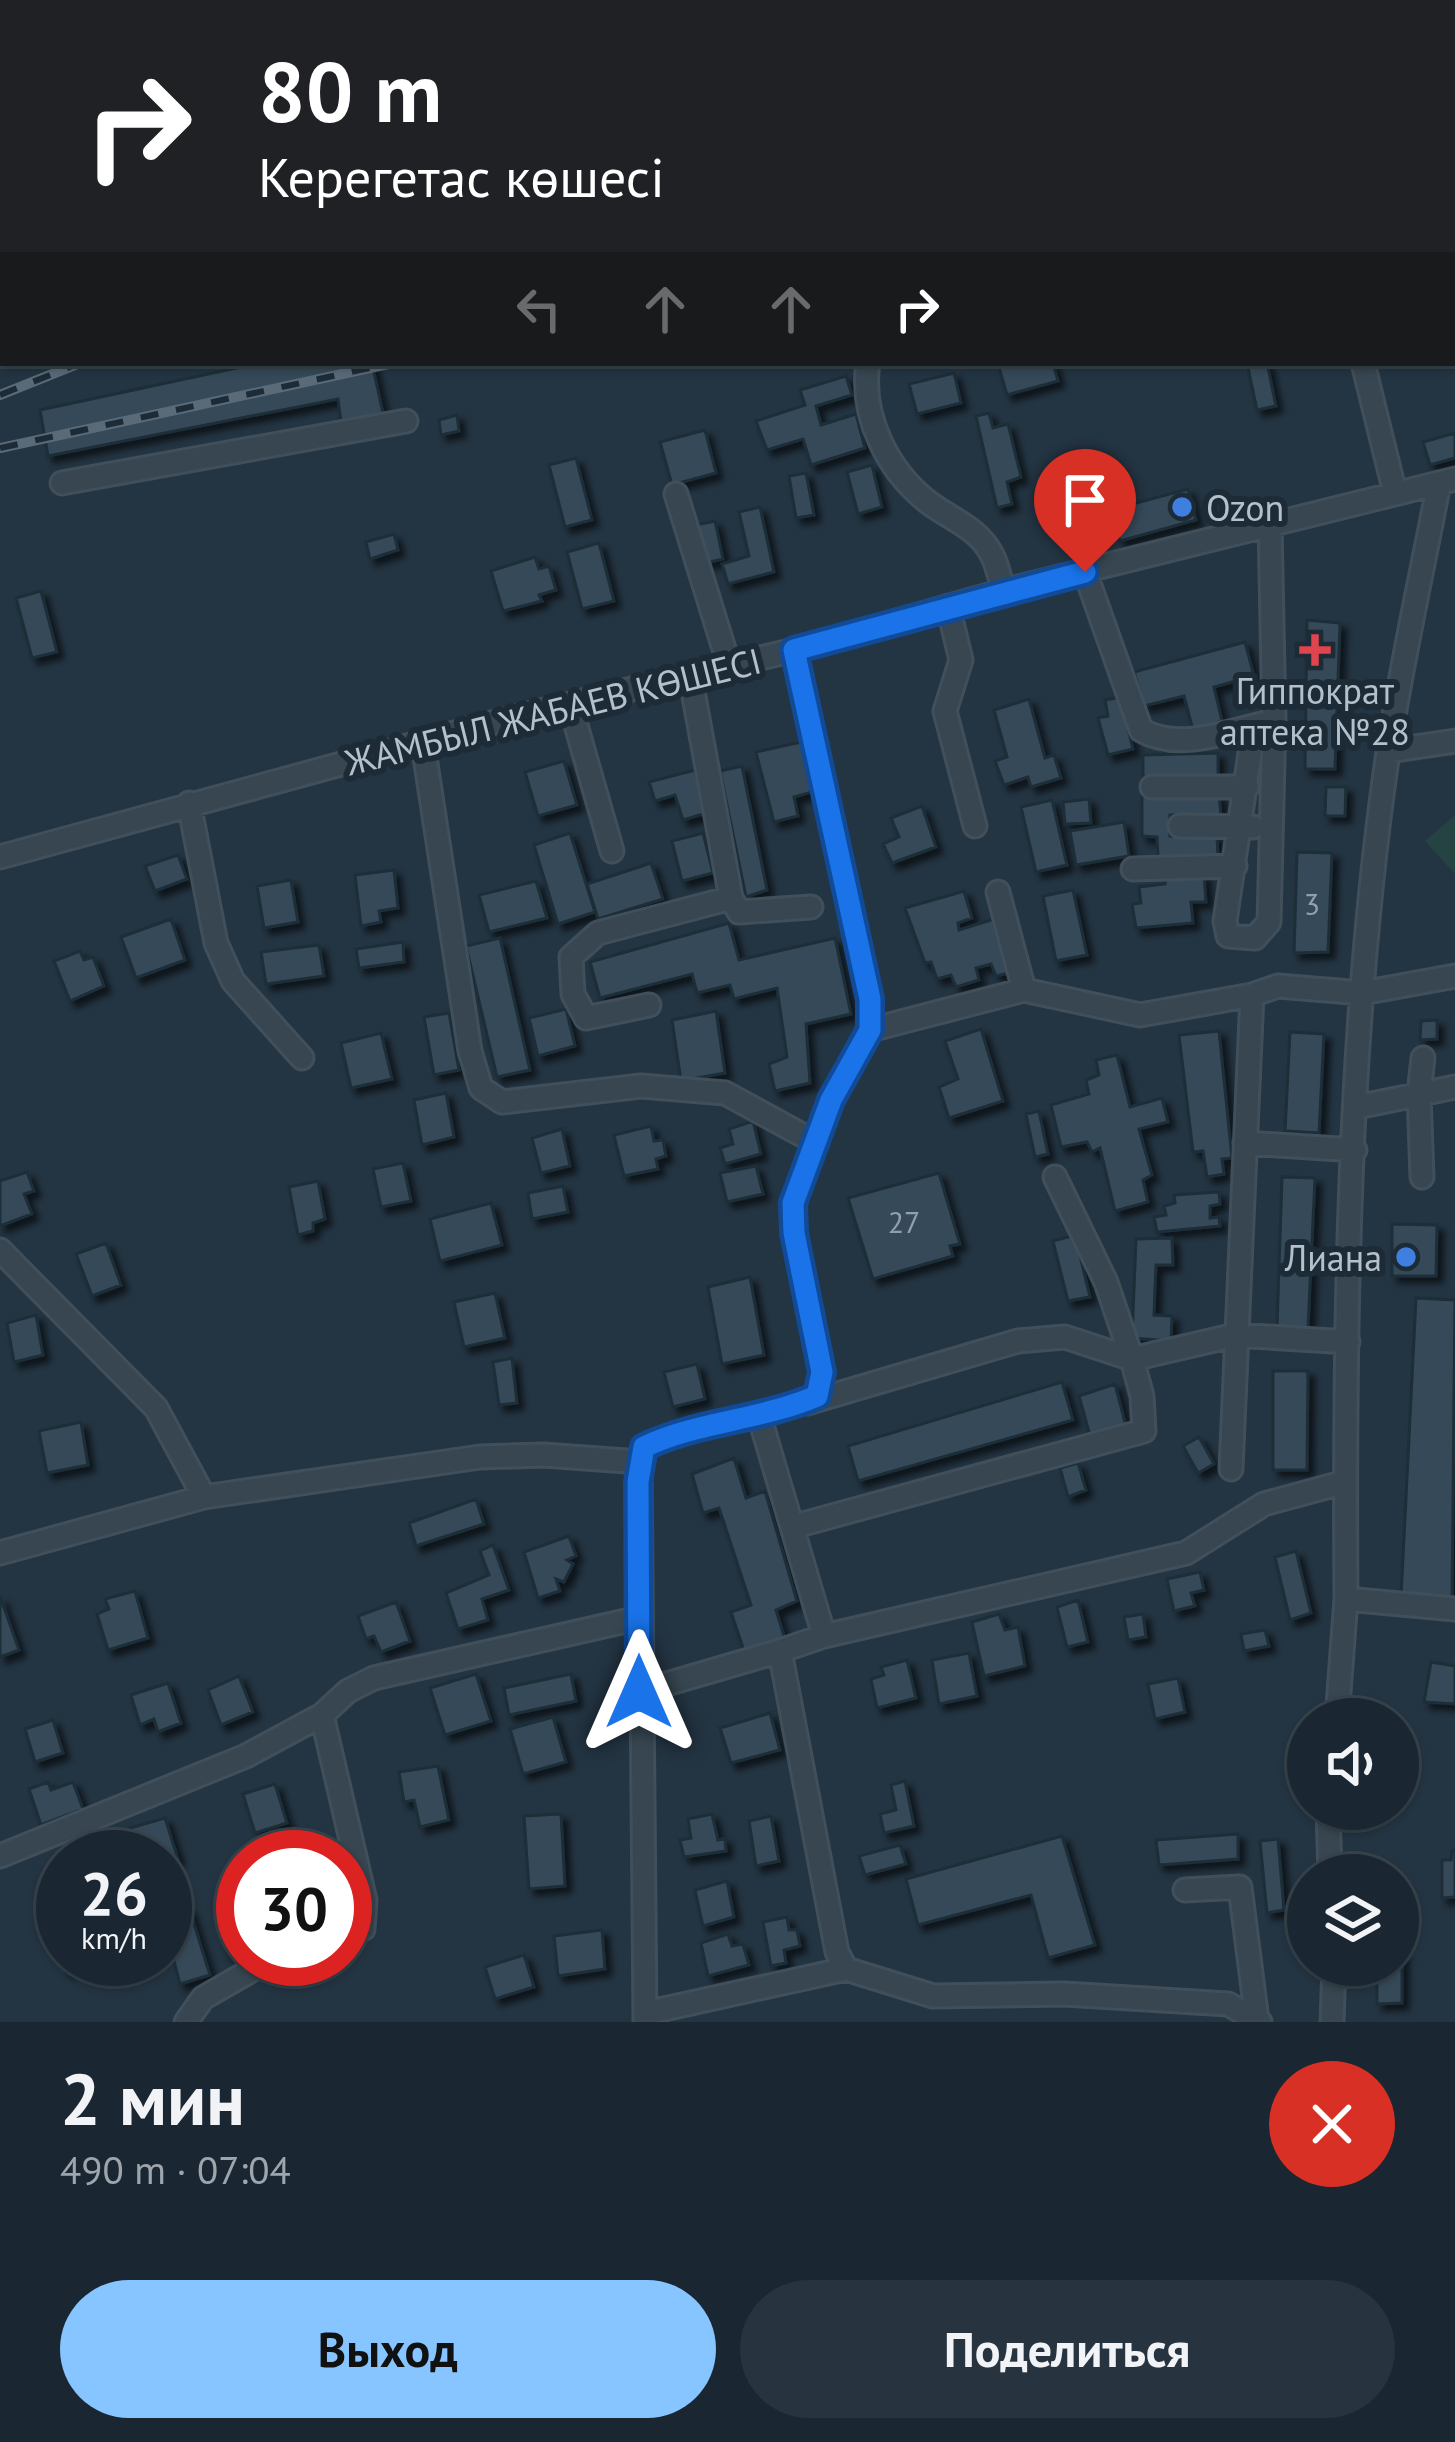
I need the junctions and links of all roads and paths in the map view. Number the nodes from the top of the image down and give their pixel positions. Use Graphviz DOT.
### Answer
graph roads {
  1 [pos="868,366"];
  2 [pos="1364,366"];
  3 [pos="406,421"];
  4 [pos="1447,481"];
  5 [pos="62,483"];
  6 [pos="1395,493"];
  7 [pos="676,494"];
  8 [pos="1270,525"];
  9 [pos="1085,572"];
  10 [pos="1003,591"];
  11 [pos="948,606"];
  12 [pos="794,650"];
  13 [pos="729,665"];
  14 [pos="690,675"];
  15 [pos="570,704"];
  16 [pos="1264,723"];
  17 [pos="1455,741"];
  18 [pos="423,744"];
  19 [pos="1388,751"];
  20 [pos="1152,787"];
  21 [pos="1247,787"];
  22 [pos="189,803"];
  23 [pos="975,826"];
  24 [pos="1180,826"];
  25 [pos="1240,827"];
  26 [pos="1271,828"];
  27 [pos="612,851"];
  28 [pos="0,857"];
  29 [pos="1234,866"];
  30 [pos="1133,869"];
  31 [pos="998,892"];
  32 [pos="731,898"];
  33 [pos="811,907"];
  34 [pos="1455,976"];
  35 [pos="1024,990"];
  36 [pos="1362,993"];
  37 [pos="1252,994"];
  38 [pos="649,1005"];
  39 [pos="870,1030"];
  40 [pos="302,1058"];
  41 [pos="1423,1058"];
  42 [pos="1455,1087"];
  43 [pos="1419,1094"];
  44 [pos="1357,1107"];
  45 [pos="815,1142"];
  46 [pos="1245,1143"];
  47 [pos="1355,1150"];
  48 [pos="1055,1177"];
  49 [pos="1422,1177"];
  50 [pos="0,1250"];
  51 [pos="1236,1335"];
  52 [pos="1348,1342"];
  53 [pos="1132,1360"];
  54 [pos="789,1408"];
  55 [pos="760,1415"];
  56 [pos="640,1462"];
  57 [pos="1231,1469"];
  58 [pos="1346,1482"];
  59 [pos="204,1497"];
  60 [pos="792,1527"];
  61 [pos="0,1552"];
  62 [pos="1346,1599"];
  63 [pos="1455,1609"];
  64 [pos="639,1618"];
  65 [pos="824,1636"];
  66 [pos="780,1651"];
  67 [pos="639,1692"];
  68 [pos="1338,1698"];
  69 [pos="322,1715"];
  70 [pos="349,1830"];
  71 [pos="0,1856"];
  72 [pos="1185,1890"];
  73 [pos="846,1969"];
  74 [pos="224,1986"];
  75 [pos="1333,1986"];
  76 [pos="645,2018"];
  77 [pos="1258,2021"];
  78 [pos="186,2022"];
  79 [pos="1331,2022"];
  1 -- 10 [label="street"];
  2 -- 6 [label="street"];
  3 -- 5 [label="street"];
  4 -- 6 [label="street, ЖАМБЫЛ ЖАБАЕВ КӨШЕСІ"];
  4 -- 19 [label="street"];
  6 -- 8 [label="street, ЖАМБЫЛ ЖАБАЕВ КӨШЕСІ"];
  7 -- 13 [label="street"];
  8 -- 9 [label="street, ЖАМБЫЛ ЖАБАЕВ КӨШЕСІ"];
  8 -- 16 [label="street"];
  9 -- 10 [label="street, ЖАМБЫЛ ЖАБАЕВ КӨШЕСІ"];
  9 -- 16 [label="street"];
  10 -- 11 [label="street, ЖАМБЫЛ ЖАБАЕВ КӨШЕСІ"];
  11 -- 12 [label="street, ЖАМБЫЛ ЖАБАЕВ КӨШЕСІ"];
  11 -- 23 [label="street"];
  12 -- 13 [label="street, ЖАМБЫЛ ЖАБАЕВ КӨШЕСІ"];
  12 -- 39 [label="street"];
  13 -- 14 [label="street, ЖАМБЫЛ ЖАБАЕВ КӨШЕСІ"];
  14 -- 15 [label="street, ЖАМБЫЛ ЖАБАЕВ КӨШЕСІ"];
  14 -- 32 [label="street"];
  15 -- 18 [label="street, ЖАМБЫЛ ЖАБАЕВ КӨШЕСІ"];
  15 -- 27 [label="street"];
  16 -- 21 [label="street"];
  16 -- 26 [label="street"];
  17 -- 19 [label="street"];
  18 -- 22 [label="street, ЖАМБЫЛ ЖАБАЕВ КӨШЕСІ"];
  18 -- 45 [label="street"];
  19 -- 36 [label="street"];
  20 -- 21 [label="street"];
  21 -- 25 [label="street"];
  22 -- 28 [label="street, ЖАМБЫЛ ЖАБАЕВ КӨШЕСІ"];
  22 -- 40 [label="street"];
  24 -- 25 [label="street"];
  25 -- 26 [label="street"];
  25 -- 29 [label="street"];
  26 -- 29 [label="street"];
  29 -- 30 [label="street"];
  31 -- 35 [label="street"];
  32 -- 33 [label="street"];
  32 -- 38 [label="street"];
  34 -- 36 [label="street"];
  35 -- 37 [label="street"];
  35 -- 39 [label="street"];
  36 -- 37 [label="street"];
  36 -- 44 [label="street"];
  37 -- 46 [label="street"];
  39 -- 45 [label="street"];
  41 -- 43 [label="street"];
  42 -- 43 [label="street"];
  43 -- 44 [label="street"];
  43 -- 49 [label="street"];
  44 -- 47 [label="street"];
  45 -- 54 [label="street"];
  46 -- 47 [label="street"];
  46 -- 51 [label="street"];
  47 -- 52 [label="street"];
  48 -- 53 [label="street"];
  50 -- 59 [label="street"];
  51 -- 52 [label="street"];
  51 -- 53 [label="street"];
  51 -- 57 [label="street"];
  52 -- 58 [label="street"];
  53 -- 54 [label="street"];
  53 -- 60 [label="street"];
  54 -- 55 [label="street"];
  55 -- 56 [label="street"];
  55 -- 60 [label="street"];
  56 -- 59 [label="street"];
  56 -- 64 [label="street"];
  58 -- 62 [label="street"];
  58 -- 65 [label="street"];
  59 -- 61 [label="street"];
  60 -- 65 [label="street"];
  62 -- 63 [label="street"];
  62 -- 68 [label="street"];
  64 -- 67 [label="street"];
  64 -- 69 [label="street"];
  65 -- 66 [label="street"];
  66 -- 67 [label="street"];
  66 -- 73 [label="street"];
  67 -- 76 [label="street"];
  69 -- 70 [label="street"];
  69 -- 71 [label="street"];
  72 -- 77 [label="street"];
  73 -- 76 [label="street"];
  73 -- 77 [label="street"];
  74 -- 78 [label="street"];
  75 -- 79 [label="street"];
}
